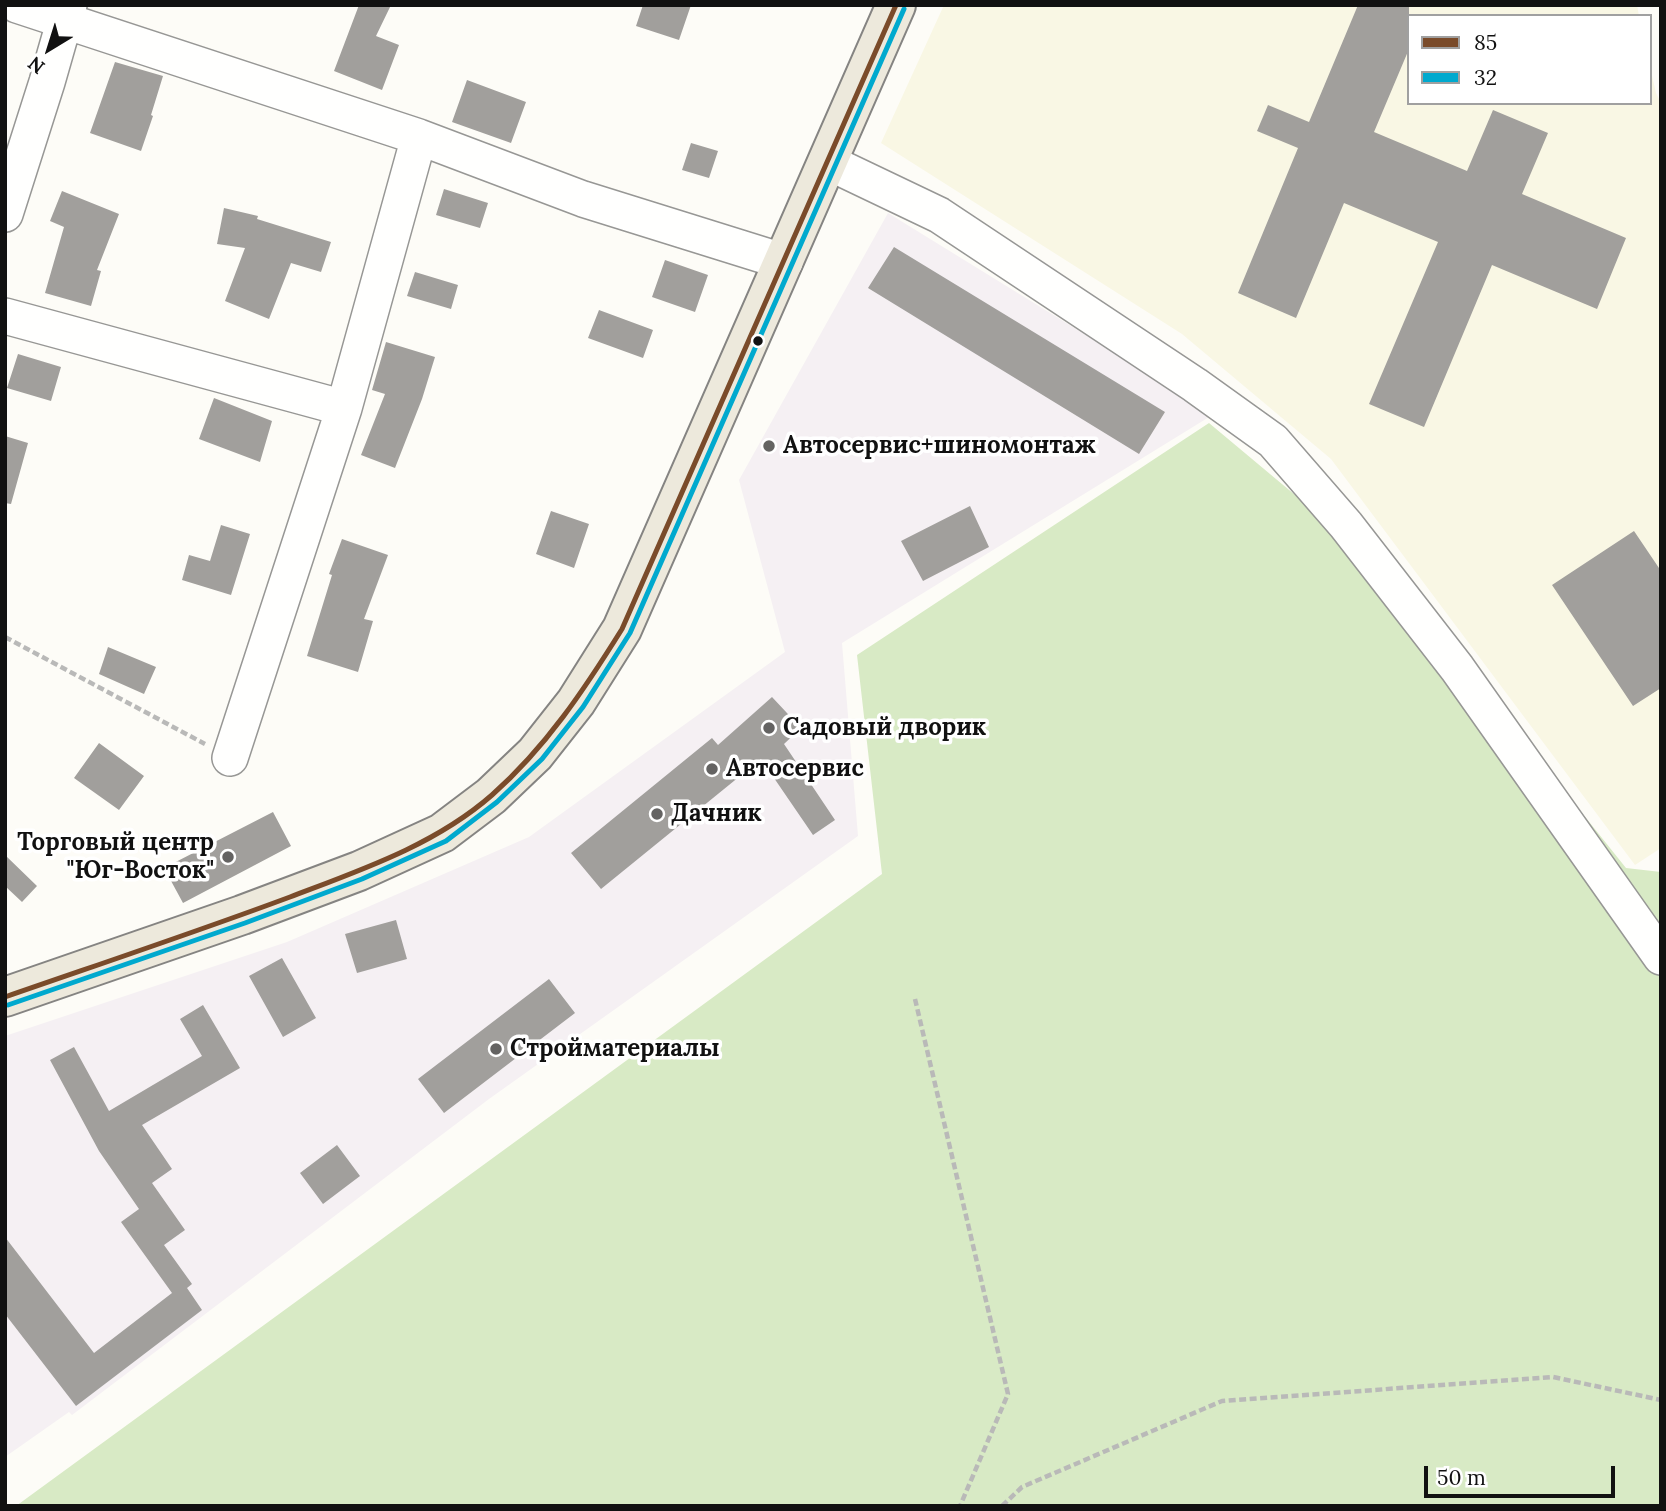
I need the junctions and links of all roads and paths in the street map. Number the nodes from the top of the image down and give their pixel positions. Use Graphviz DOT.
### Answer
graph roads {
  1 [pos="17,5"];
  2 [pos="897,5"];
  3 [pos="66,12"];
  4 [pos="419,137"];
  5 [pos="828,162"];
  6 [pos="5,214"];
  7 [pos="785,262"];
  8 [pos="5,316"];
  9 [pos="344,408"];
  10 [pos="5,637"];
  11 [pos="230,758"];
  12 [pos="1661,957"];
  13 [pos="5,997"];
  14 [pos="915,999"];
  15 [pos="1661,1400"];
  16 [pos="960,1506"];
  17 [pos="1002,1506"];
  1 -- 3 [label="street"];
  2 -- 5 [label="main road"];
  3 -- 4 [label="street"];
  3 -- 6 [label="street"];
  4 -- 7 [label="street"];
  4 -- 9 [label="street"];
  5 -- 7 [label="main road"];
  5 -- 12 [label="street"];
  7 -- 13 [label="main road"];
  8 -- 9 [label="street"];
  9 -- 11 [label="street"];
  10 -- 11 [label="path"];
  14 -- 16 [label="path"];
  15 -- 17 [label="path"];
}
